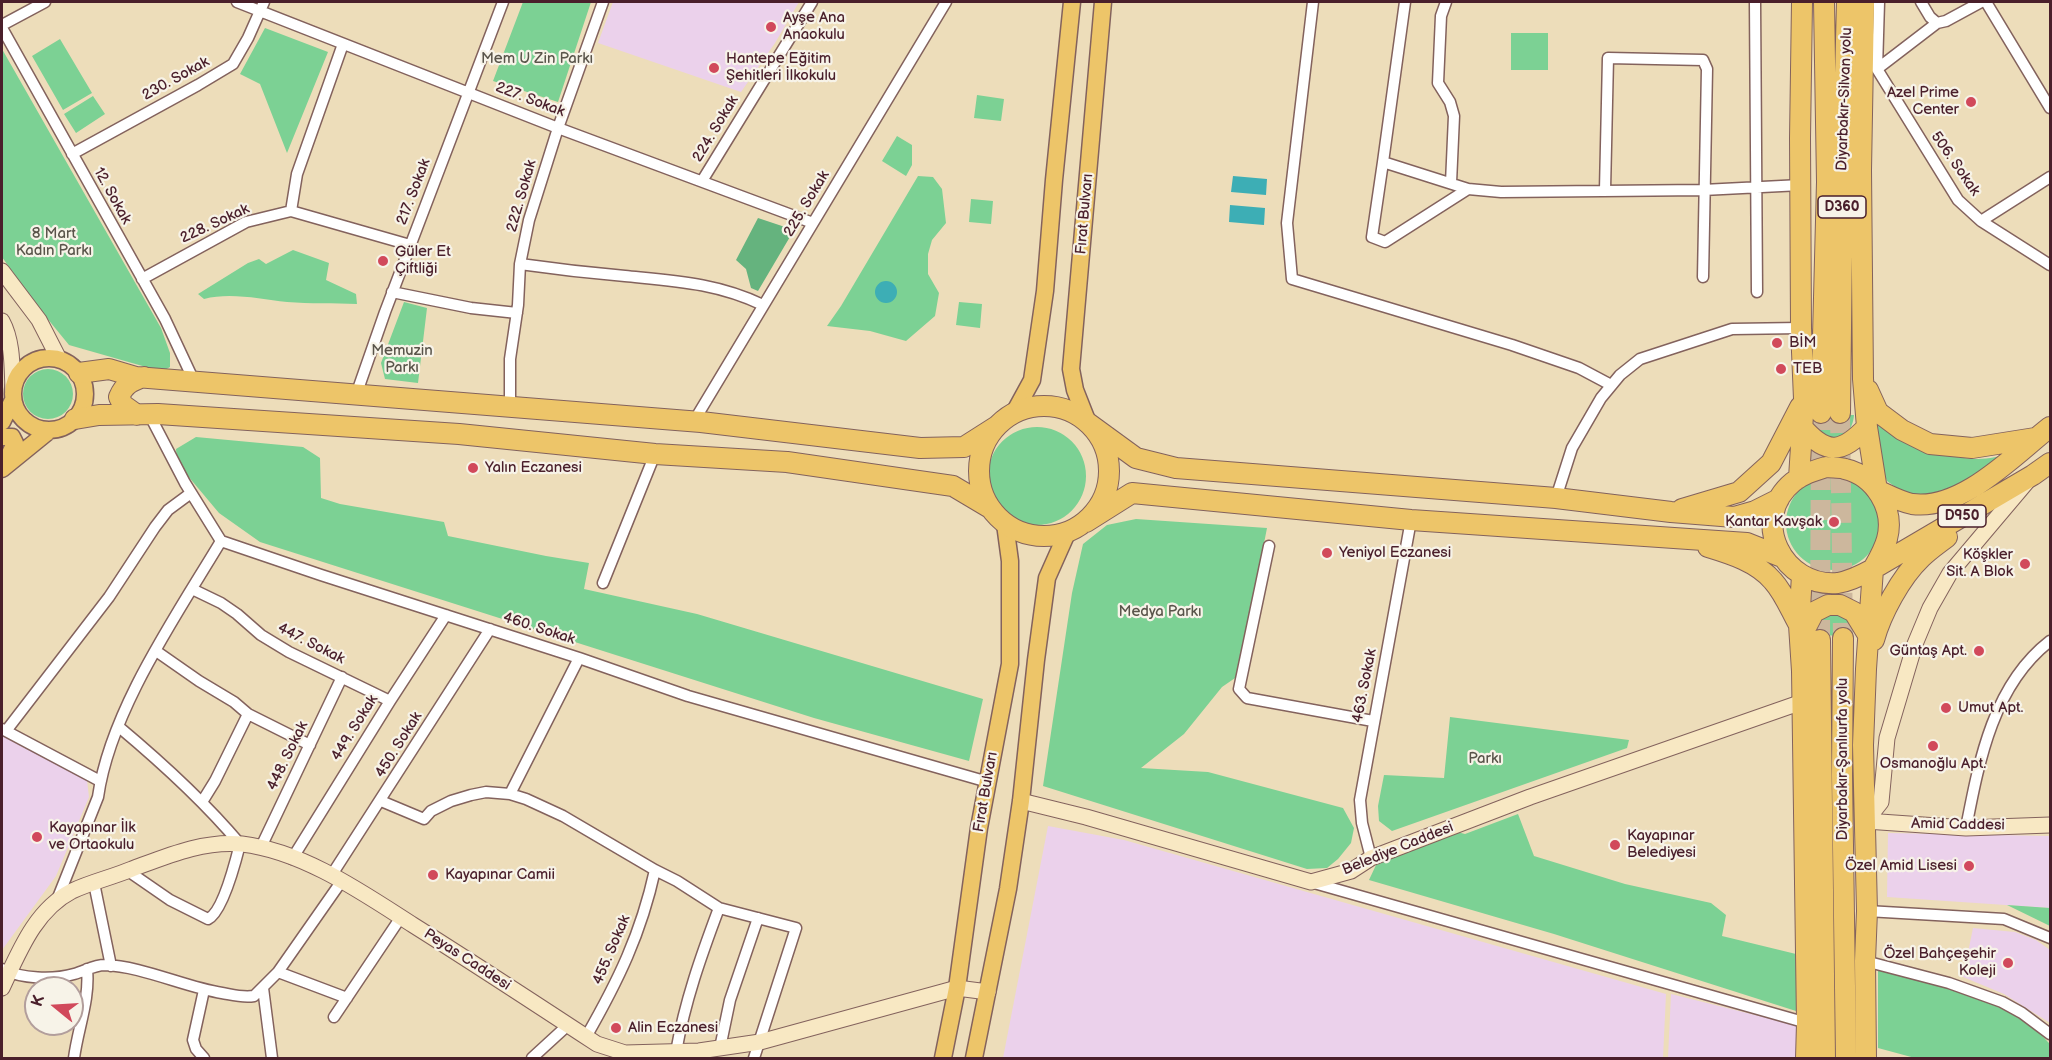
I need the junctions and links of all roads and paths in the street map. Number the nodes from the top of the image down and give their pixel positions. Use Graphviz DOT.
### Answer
graph roads {
  1 [pos="45,2"];
  2 [pos="237,2"];
  3 [pos="503,2"];
  4 [pos="603,2"];
  5 [pos="812,2"];
  6 [pos="946,2"];
  7 [pos="1072,2"];
  8 [pos="1103,2"];
  9 [pos="1313,2"];
  10 [pos="1405,2"];
  11 [pos="1446,2"];
  12 [pos="1755,2"];
  13 [pos="1802,2"];
  14 [pos="1824,2"];
  15 [pos="1847,2"];
  16 [pos="1864,2"];
  17 [pos="1878,2"];
  18 [pos="1921,2"];
  19 [pos="1981,2"];
  20 [pos="1986,2"];
  21 [pos="262,6"];
  22 [pos="1937,23"];
  23 [pos="2,26"];
  24 [pos="343,44"];
  25 [pos="1863,51"];
  26 [pos="1877,69"];
  27 [pos="468,92"];
  28 [pos="2050,108"];
  29 [pos="558,128"];
  30 [pos="72,154"];
  31 [pos="1383,162"];
  32 [pos="2050,177"];
  33 [pos="702,181"];
  34 [pos="1451,183"];
  35 [pos="1801,185"];
  36 [pos="1755,188"];
  37 [pos="1468,189"];
  38 [pos="1605,190"];
  39 [pos="1703,190"];
  40 [pos="291,211"];
  41 [pos="1981,221"];
  42 [pos="813,223"];
  43 [pos="410,245"];
  44 [pos="520,264"];
  45 [pos="2050,265"];
  46 [pos="2,271"];
  47 [pos="1702,276"];
  48 [pos="142,279"];
  49 [pos="393,292"];
  50 [pos="1757,292"];
  51 [pos="763,305"];
  52 [pos="517,314"];
  53 [pos="2,321"];
  54 [pos="1801,328"];
  55 [pos="59,359"];
  56 [pos="79,373"];
  57 [pos="144,377"];
  58 [pos="1863,379"];
  59 [pos="194,381"];
  60 [pos="1611,385"];
  61 [pos="13,395"];
  62 [pos="356,395"];
  63 [pos="1804,399"];
  64 [pos="510,408"];
  65 [pos="1014,413"];
  66 [pos="143,415"];
  67 [pos="75,419"];
  68 [pos="694,421"];
  69 [pos="2,422"];
  70 [pos="1088,423"];
  71 [pos="997,426"];
  72 [pos="1802,427"];
  73 [pos="1867,427"];
  74 [pos="50,430"];
  75 [pos="2043,433"];
  76 [pos="2,437"];
  77 [pos="655,454"];
  78 [pos="2050,463"];
  79 [pos="2,468"];
  80 [pos="2042,475"];
  81 [pos="1799,478"];
  82 [pos="1877,490"];
  83 [pos="191,493"];
  84 [pos="1556,498"];
  85 [pos="1779,499"];
  86 [pos="1978,506"];
  87 [pos="990,508"];
  88 [pos="1671,512"];
  89 [pos="1411,520"];
  90 [pos="1086,522"];
  91 [pos="1005,524"];
  92 [pos="1067,533"];
  93 [pos="1676,538"];
  94 [pos="221,541"];
  95 [pos="1269,546"];
  96 [pos="1782,557"];
  97 [pos="1873,569"];
  98 [pos="1802,575"];
  99 [pos="603,583"];
  100 [pos="192,589"];
  101 [pos="446,615"];
  102 [pos="490,629"];
  103 [pos="1806,635"];
  104 [pos="1868,635"];
  105 [pos="1843,639"];
  106 [pos="2050,641"];
  107 [pos="156,651"];
  108 [pos="579,658"];
  109 [pos="1866,669"];
  110 [pos="342,677"];
  111 [pos="390,701"];
  112 [pos="1802,702"];
  113 [pos="248,714"];
  114 [pos="1373,721"];
  115 [pos="119,727"];
  116 [pos="4,730"];
  117 [pos="310,745"];
  118 [pos="100,781"];
  119 [pos="988,782"];
  120 [pos="510,794"];
  121 [pos="381,801"];
  122 [pos="1021,801"];
  123 [pos="201,802"];
  124 [pos="1866,821"];
  125 [pos="2050,825"];
  126 [pos="1966,828"];
  127 [pos="240,844"];
  128 [pos="261,848"];
  129 [pos="1371,858"];
  130 [pos="292,859"];
  131 [pos="655,870"];
  132 [pos="128,871"];
  133 [pos="336,879"];
  134 [pos="1311,882"];
  135 [pos="94,883"];
  136 [pos="57,900"];
  137 [pos="719,908"];
  138 [pos="1867,911"];
  139 [pos="401,917"];
  140 [pos="758,918"];
  141 [pos="2050,938"];
  142 [pos="1865,961"];
  143 [pos="111,966"];
  144 [pos="87,969"];
  145 [pos="5,971"];
  146 [pos="278,972"];
  147 [pos="2,988"];
  148 [pos="263,988"];
  149 [pos="957,988"];
  150 [pos="204,990"];
  151 [pos="988,992"];
  152 [pos="347,998"];
  153 [pos="334,1017"];
  154 [pos="1807,1023"];
  155 [pos="568,1025"];
  156 [pos="2050,1034"];
  157 [pos="586,1037"];
  158 [pos="760,1042"];
  159 [pos="720,1048"];
  160 [pos="676,1052"];
  161 [pos="74,1059"];
  162 [pos="204,1059"];
  163 [pos="272,1059"];
  164 [pos="532,1059"];
  165 [pos="754,1059"];
  166 [pos="943,1059"];
  167 [pos="974,1059"];
  168 [pos="1806,1059"];
  169 [pos="1826,1059"];
  170 [pos="1846,1059"];
  171 [pos="1866,1059"];
  1 -- 23 [label="street"];
  2 -- 21 [label="street, 227. Sokak"];
  3 -- 27 [label="street, 217. Sokak"];
  4 -- 29 [label="street, 222. Sokak"];
  5 -- 33 [label="street, 224. Sokak"];
  6 -- 42 [label="street, 225. Sokak"];
  7 -- 65 [label="main road"];
  8 -- 70 [label="main road, Fırat Bulvarı"];
  9 -- 60 [label="street"];
  10 -- 31 [label="street"];
  11 -- 34 [label="street"];
  12 -- 36 [label="street"];
  13 -- 35 [label="highway"];
  14 -- 15 [label="highway, Diyarbakır-Silvan yolu / D360"];
  16 -- 25 [label="highway"];
  17 -- 26 [label="street"];
  18 -- 22 [label="street"];
  19 -- 22 [label="street"];
  20 -- 28 [label="street"];
  21 -- 24 [label="street, 227. Sokak"];
  21 -- 30 [label="street, 230. Sokak"];
  22 -- 26 [label="street"];
  23 -- 30 [label="street, 12. Sokak"];
  24 -- 27 [label="street, 227. Sokak"];
  24 -- 40 [label="street"];
  25 -- 26 [label="street, 506. Sokak"];
  25 -- 58 [label="highway"];
  26 -- 41 [label="street, 506. Sokak"];
  27 -- 29 [label="street, 227. Sokak"];
  27 -- 43 [label="street, 217. Sokak"];
  29 -- 33 [label="street, 227. Sokak"];
  29 -- 44 [label="street, 222. Sokak"];
  30 -- 48 [label="street, 12. Sokak"];
  31 -- 34 [label="street"];
  31 -- 37 [label="street"];
  32 -- 41 [label="street"];
  33 -- 42 [label="street, 227. Sokak"];
  34 -- 37 [label="street"];
  35 -- 36 [label="street"];
  35 -- 54 [label="highway"];
  36 -- 39 [label="street"];
  36 -- 50 [label="street"];
  37 -- 38 [label="street"];
  38 -- 39 [label="street"];
  38 -- 39 [label="street"];
  39 -- 47 [label="street"];
  40 -- 43 [label="street, 228. Sokak"];
  40 -- 48 [label="street, 228. Sokak"];
  41 -- 45 [label="street, 506. Sokak"];
  42 -- 51 [label="street, 225. Sokak"];
  43 -- 49 [label="street, 217. Sokak"];
  44 -- 51 [label="street"];
  44 -- 52 [label="street, 222. Sokak"];
  46 -- 55 [label="street"];
  48 -- 59 [label="street, 12. Sokak"];
  49 -- 52 [label="street"];
  49 -- 62 [label="street, 217. Sokak"];
  51 -- 68 [label="street, 225. Sokak"];
  52 -- 64 [label="street, 222. Sokak"];
  53 -- 61 [label="street"];
  54 -- 60 [label="street"];
  54 -- 63 [label="highway"];
  55 -- 56 [label="main road"];
  55 -- 61 [label="main road"];
  56 -- 57 [label="highway"];
  56 -- 67 [label="main road"];
  57 -- 59 [label="highway"];
  57 -- 66 [label="highway"];
  58 -- 73 [label="highway"];
  58 -- 75 [label="highway"];
  59 -- 62 [label="highway"];
  60 -- 84 [label="street"];
  61 -- 69 [label="main road"];
  61 -- 74 [label="main road"];
  62 -- 64 [label="highway"];
  63 -- 72 [label="highway"];
  63 -- 88 [label="highway"];
  64 -- 68 [label="highway"];
  65 -- 70 [label="highway"];
  65 -- 71 [label="highway"];
  66 -- 67 [label="highway"];
  66 -- 77 [label="highway"];
  66 -- 83 [label="street"];
  67 -- 74 [label="main road"];
  68 -- 71 [label="highway"];
  70 -- 84 [label="highway"];
  70 -- 90 [label="highway"];
  71 -- 87 [label="highway"];
  72 -- 73 [label="highway"];
  72 -- 81 [label="highway"];
  73 -- 82 [label="highway"];
  74 -- 79 [label="main road"];
  75 -- 82 [label="highway, D950"];
  76 -- 79 [label="main road"];
  77 -- 87 [label="highway"];
  77 -- 99 [label="street"];
  78 -- 80 [label="highway, D950"];
  80 -- 86 [label="highway, D950"];
  80 -- 124 [label="street"];
  81 -- 82 [label="highway"];
  81 -- 85 [label="highway"];
  82 -- 97 [label="highway"];
  83 -- 94 [label="street"];
  83 -- 116 [label="street"];
  84 -- 88 [label="highway"];
  85 -- 88 [label="highway"];
  85 -- 96 [label="highway"];
  86 -- 97 [label="highway, D950"];
  86 -- 109 [label="highway"];
  87 -- 91 [label="highway"];
  89 -- 90 [label="highway"];
  89 -- 93 [label="highway"];
  89 -- 114 [label="street, 463. Sokak"];
  90 -- 92 [label="highway"];
  91 -- 92 [label="highway"];
  91 -- 119 [label="main road, Fırat Bulvarı"];
  92 -- 122 [label="main road"];
  93 -- 96 [label="highway"];
  93 -- 103 [label="highway"];
  94 -- 100 [label="street"];
  94 -- 101 [label="street, 460. Sokak"];
  95 -- 114 [label="street"];
  96 -- 98 [label="highway"];
  97 -- 98 [label="highway"];
  97 -- 104 [label="highway"];
  98 -- 103 [label="highway"];
  100 -- 107 [label="street"];
  100 -- 110 [label="street, 447. Sokak"];
  101 -- 102 [label="street, 460. Sokak"];
  101 -- 111 [label="street, 449. Sokak"];
  102 -- 108 [label="street, 460. Sokak"];
  102 -- 121 [label="street, 450. Sokak"];
  103 -- 104 [label="highway"];
  103 -- 112 [label="highway"];
  103 -- 169 [label="highway, Diyarbakır-Şanlıurfa yolu"];
  104 -- 109 [label="highway"];
  105 -- 170 [label="highway, Diyarbakır-Şanlıurfa yolu"];
  106 -- 126 [label="street"];
  107 -- 113 [label="street"];
  107 -- 115 [label="street"];
  108 -- 119 [label="street, 460. Sokak"];
  108 -- 120 [label="street"];
  109 -- 124 [label="highway"];
  110 -- 111 [label="street, 447. Sokak"];
  110 -- 117 [label="street, 448. Sokak"];
  111 -- 130 [label="street, 449. Sokak"];
  112 -- 129 [label="street, Belediye Caddesi"];
  112 -- 154 [label="highway"];
  113 -- 117 [label="street"];
  113 -- 123 [label="street"];
  114 -- 129 [label="street, 463. Sokak"];
  115 -- 118 [label="street"];
  115 -- 123 [label="street"];
  116 -- 118 [label="street"];
  117 -- 128 [label="street, 448. Sokak"];
  118 -- 136 [label="street"];
  119 -- 149 [label="main road, Fırat Bulvarı"];
  120 -- 121 [label="street"];
  120 -- 131 [label="street"];
  121 -- 133 [label="street, 450. Sokak"];
  122 -- 134 [label="street"];
  122 -- 151 [label="main road"];
  123 -- 127 [label="street"];
  124 -- 126 [label="street, Amid Caddesi"];
  124 -- 138 [label="highway"];
  125 -- 126 [label="street, Amid Caddesi"];
  127 -- 128 [label="street, Peyas Caddesi"];
  127 -- 132 [label="street, Peyas Caddesi"];
  127 -- 132 [label="street"];
  128 -- 130 [label="street, Peyas Caddesi"];
  129 -- 134 [label="street, Belediye Caddesi"];
  130 -- 133 [label="street, Peyas Caddesi"];
  131 -- 137 [label="street"];
  131 -- 157 [label="street, 455. Sokak"];
  132 -- 135 [label="street, Peyas Caddesi"];
  133 -- 139 [label="street, Peyas Caddesi"];
  133 -- 146 [label="street, 450. Sokak"];
  134 -- 154 [label="street"];
  135 -- 136 [label="street, Peyas Caddesi"];
  135 -- 143 [label="street"];
  136 -- 145 [label="street, Peyas Caddesi"];
  137 -- 140 [label="street"];
  137 -- 160 [label="street"];
  138 -- 141 [label="street"];
  138 -- 142 [label="highway"];
  139 -- 152 [label="street"];
  139 -- 155 [label="street, Peyas Caddesi"];
  140 -- 158 [label="street"];
  140 -- 159 [label="street"];
  142 -- 156 [label="street"];
  142 -- 171 [label="highway"];
  143 -- 144 [label="street"];
  143 -- 150 [label="street"];
  144 -- 145 [label="street"];
  144 -- 161 [label="street"];
  145 -- 147 [label="street, Peyas Caddesi"];
  146 -- 148 [label="street, 450. Sokak"];
  146 -- 152 [label="street"];
  148 -- 150 [label="street"];
  148 -- 163 [label="street"];
  149 -- 151 [label="street, Peyas Caddesi"];
  149 -- 158 [label="street, Peyas Caddesi"];
  149 -- 166 [label="main road, Fırat Bulvarı"];
  150 -- 162 [label="street"];
  151 -- 167 [label="main road"];
  152 -- 153 [label="street"];
  154 -- 168 [label="highway"];
  155 -- 157 [label="street, Peyas Caddesi"];
  155 -- 164 [label="street"];
  157 -- 160 [label="street, Peyas Caddesi"];
  158 -- 159 [label="street, Peyas Caddesi"];
  158 -- 165 [label="street"];
  159 -- 160 [label="street, Peyas Caddesi"];
}
